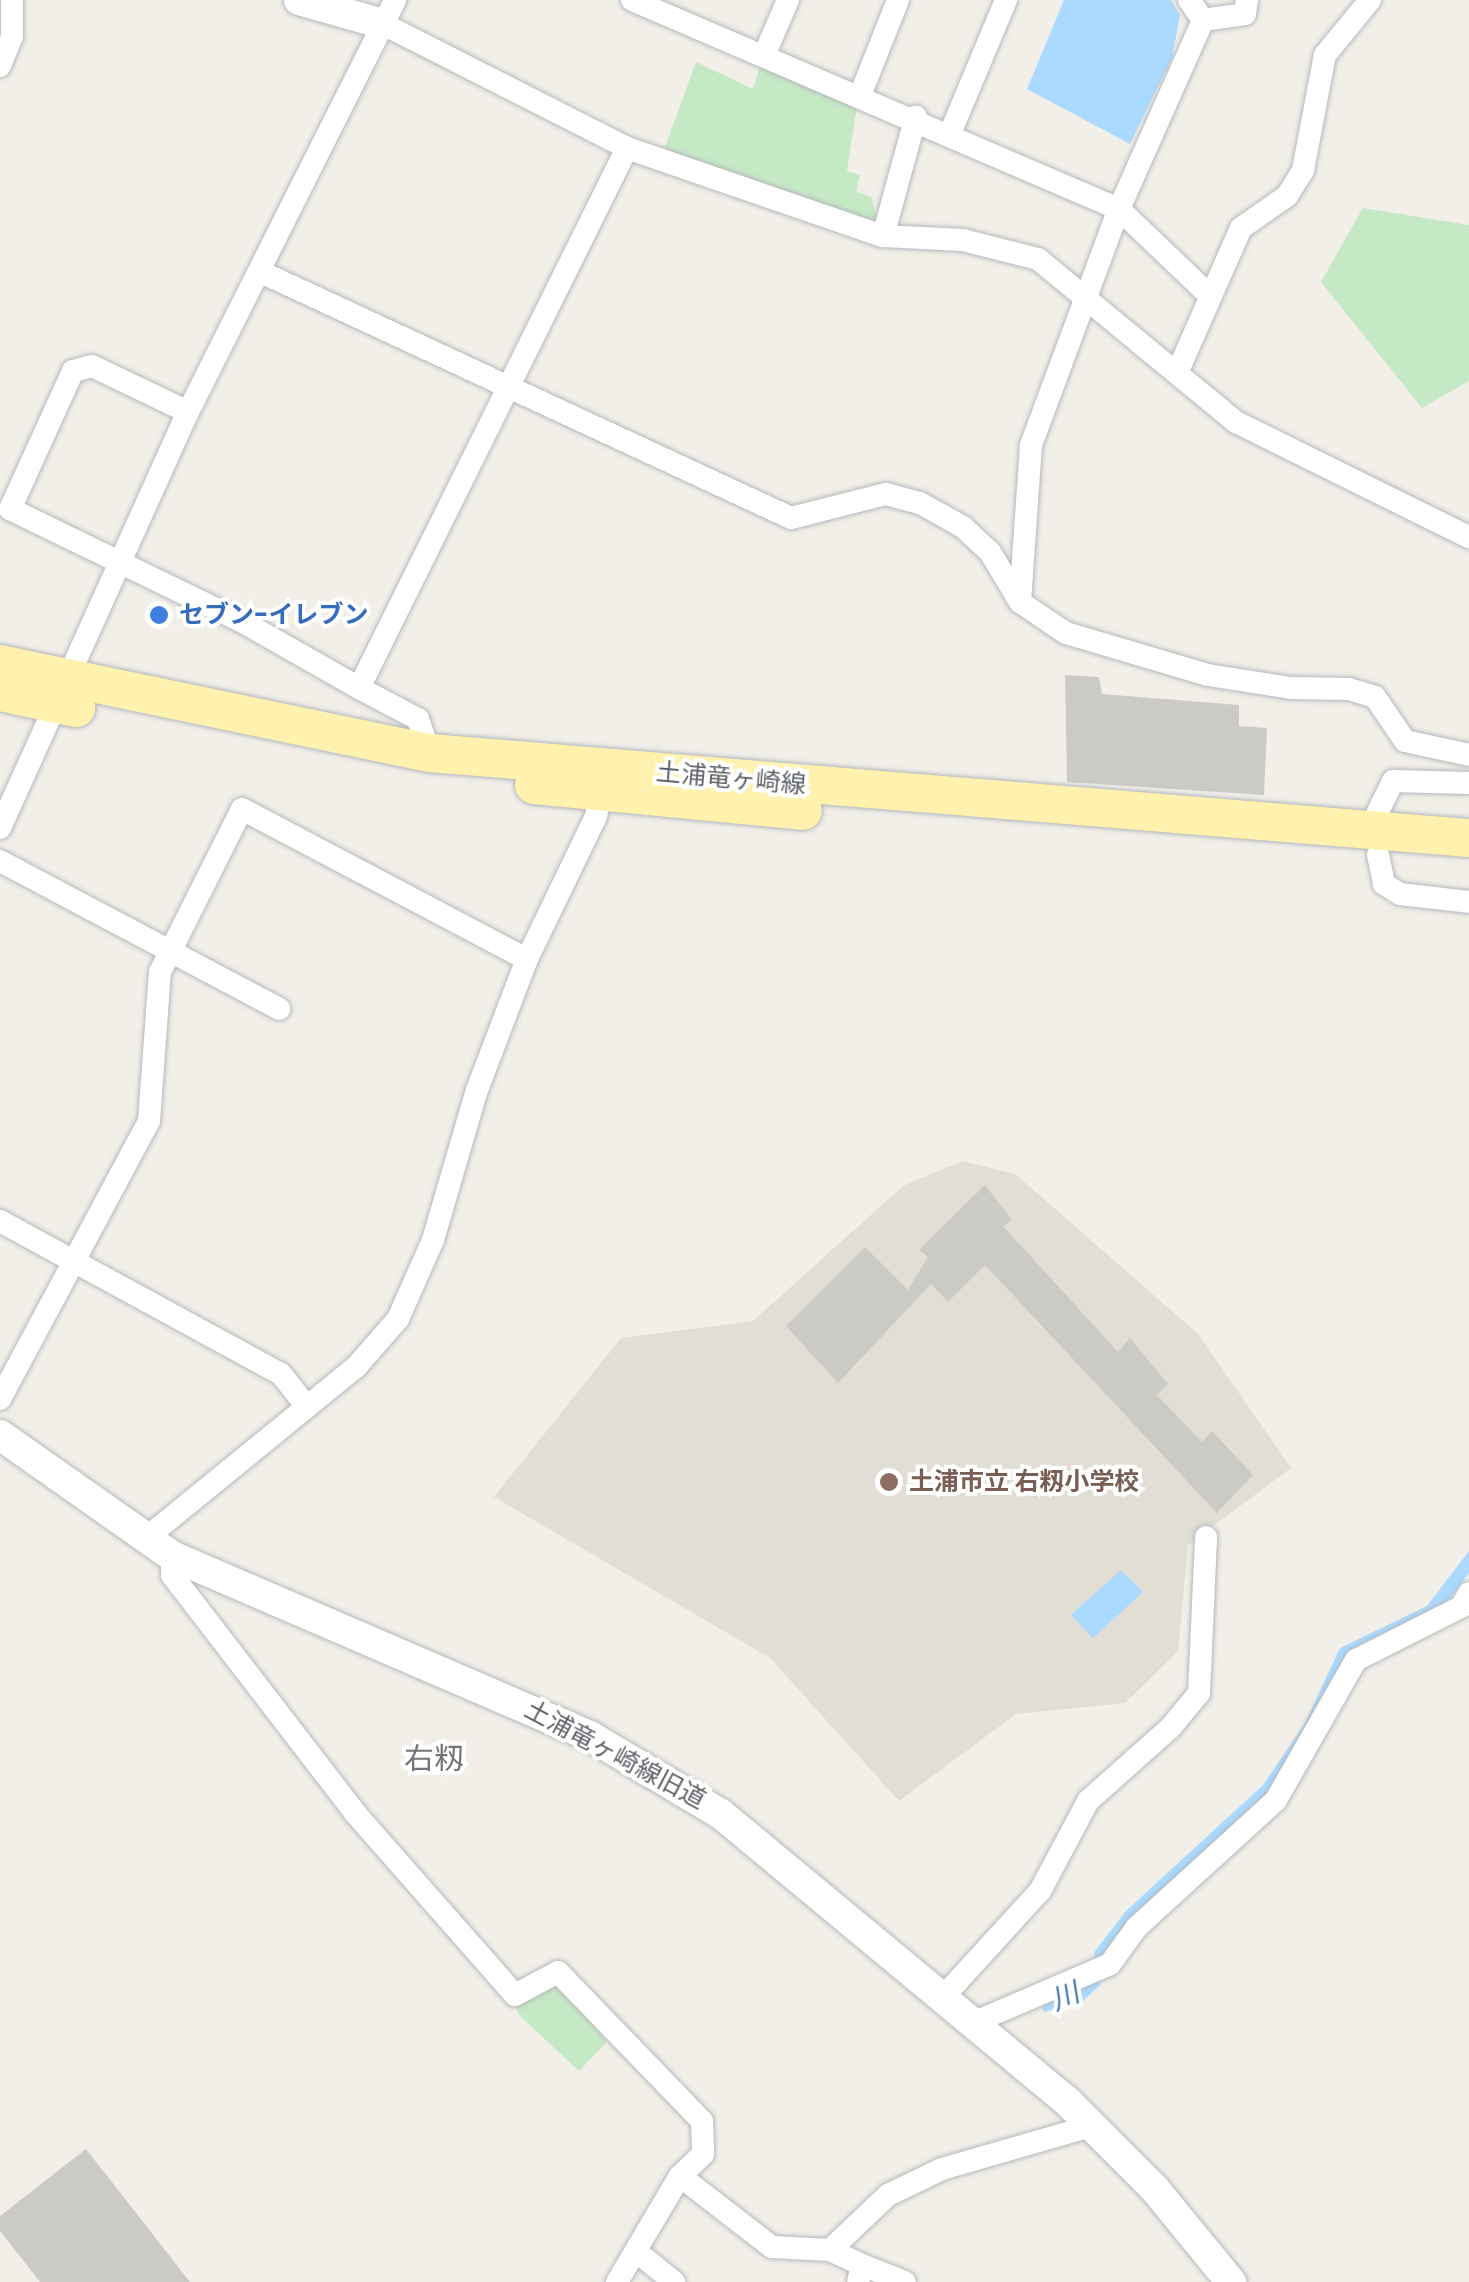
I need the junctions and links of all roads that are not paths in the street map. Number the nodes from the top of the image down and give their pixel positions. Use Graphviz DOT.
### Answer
graph roads {
  1 [pos="12,0"];
  2 [pos="299,0"];
  3 [pos="632,0"];
  4 [pos="788,0"];
  5 [pos="898,0"];
  6 [pos="1006,0"];
  7 [pos="1247,0"];
  8 [pos="1370,0"];
  9 [pos="1196,10"];
  10 [pos="389,12"];
  11 [pos="765,53"];
  12 [pos="0,66"];
  13 [pos="861,93"];
  14 [pos="916,116"];
  15 [pos="951,131"];
  16 [pos="627,148"];
  17 [pos="1120,209"];
  18 [pos="883,236"];
  19 [pos="261,272"];
  20 [pos="1208,294"];
  21 [pos="1089,299"];
  22 [pos="1177,373"];
  23 [pos="506,390"];
  24 [pos="188,412"];
  25 [pos="1469,537"];
  26 [pos="119,562"];
  27 [pos="1020,602"];
  28 [pos="0,664"];
  29 [pos="359,688"];
  30 [pos="0,692"];
  31 [pos="59,692"];
  32 [pos="430,752"];
  33 [pos="1469,755"];
  34 [pos="603,783"];
  35 [pos="1469,784"];
  36 [pos="0,828"];
  37 [pos="1469,838"];
  38 [pos="1373,843"];
  39 [pos="0,861"];
  40 [pos="1469,861"];
  41 [pos="1469,902"];
  42 [pos="170,953"];
  43 [pos="527,959"];
  44 [pos="279,1009"];
  45 [pos="0,1221"];
  46 [pos="72,1260"];
  47 [pos="0,1399"];
  48 [pos="307,1406"];
  49 [pos="0,1435"];
  50 [pos="1206,1537"];
  51 [pos="145,1539"];
  52 [pos="172,1556"];
  53 [pos="1469,1593"];
  54 [pos="944,1996"];
  55 [pos="975,2022"];
  56 [pos="1091,2126"];
  57 [pos="680,2176"];
  58 [pos="830,2250"];
  59 [pos="637,2252"];
  60 [pos="860,2273"];
  61 [pos="617,2282"];
  62 [pos="674,2282"];
  63 [pos="905,2282"];
  64 [pos="1231,2282"];
  1 -- 12 [label="street"];
  2 -- 10 [label="street"];
  3 -- 11 [label="street"];
  4 -- 11 [label="street"];
  5 -- 13 [label="street"];
  6 -- 15 [label="street"];
  7 -- 9 [label="street"];
  8 -- 20 [label="street"];
  9 -- 17 [label="street"];
  10 -- 16 [label="street"];
  10 -- 19 [label="street"];
  11 -- 13 [label="street"];
  13 -- 14 [label="street"];
  14 -- 15 [label="street"];
  14 -- 18 [label="street"];
  15 -- 17 [label="street"];
  16 -- 18 [label="street"];
  16 -- 23 [label="street"];
  17 -- 20 [label="street"];
  17 -- 21 [label="street"];
  18 -- 21 [label="street"];
  19 -- 23 [label="street"];
  19 -- 24 [label="street"];
  20 -- 22 [label="street"];
  21 -- 22 [label="street"];
  21 -- 27 [label="street"];
  22 -- 25 [label="street"];
  23 -- 27 [label="street"];
  23 -- 29 [label="street"];
  24 -- 26 [label="street"];
  24 -- 26 [label="street"];
  26 -- 29 [label="street"];
  26 -- 31 [label="street"];
  27 -- 33 [label="street"];
  28 -- 31 [label="main road, 土浦竜ヶ崎線"];
  29 -- 32 [label="street"];
  30 -- 31 [label="main road, 土浦竜ヶ崎線"];
  31 -- 32 [label="main road, 土浦竜ヶ崎線"];
  31 -- 34 [label="main road, 土浦竜ヶ崎線"];
  31 -- 36 [label="street"];
  32 -- 34 [label="main road, 土浦竜ヶ崎線"];
  34 -- 38 [label="main road, 土浦竜ヶ崎線"];
  34 -- 43 [label="street"];
  35 -- 38 [label="street"];
  37 -- 38 [label="main road, 土浦竜ヶ崎線"];
  38 -- 40 [label="main road, 土浦竜ヶ崎線"];
  38 -- 41 [label="street"];
  39 -- 42 [label="street"];
  42 -- 43 [label="street"];
  42 -- 44 [label="street"];
  42 -- 46 [label="street"];
  43 -- 48 [label="street"];
  45 -- 46 [label="street"];
  46 -- 47 [label="street"];
  46 -- 48 [label="street"];
  48 -- 51 [label="street"];
  49 -- 51 [label="street, 土浦竜ヶ崎線旧道"];
  50 -- 54 [label="street"];
  51 -- 52 [label="street, 土浦竜ヶ崎線旧道"];
  52 -- 54 [label="street, 土浦竜ヶ崎線旧道"];
  52 -- 57 [label="street"];
  53 -- 55 [label="street"];
  54 -- 55 [label="street, 土浦竜ヶ崎線旧道"];
  55 -- 56 [label="street, 土浦竜ヶ崎線旧道"];
  56 -- 58 [label="street"];
  56 -- 64 [label="street, 土浦竜ヶ崎線旧道"];
  57 -- 58 [label="street"];
  57 -- 59 [label="street"];
  58 -- 60 [label="street"];
  59 -- 61 [label="street"];
  59 -- 62 [label="street"];
  60 -- 63 [label="street"];
}
